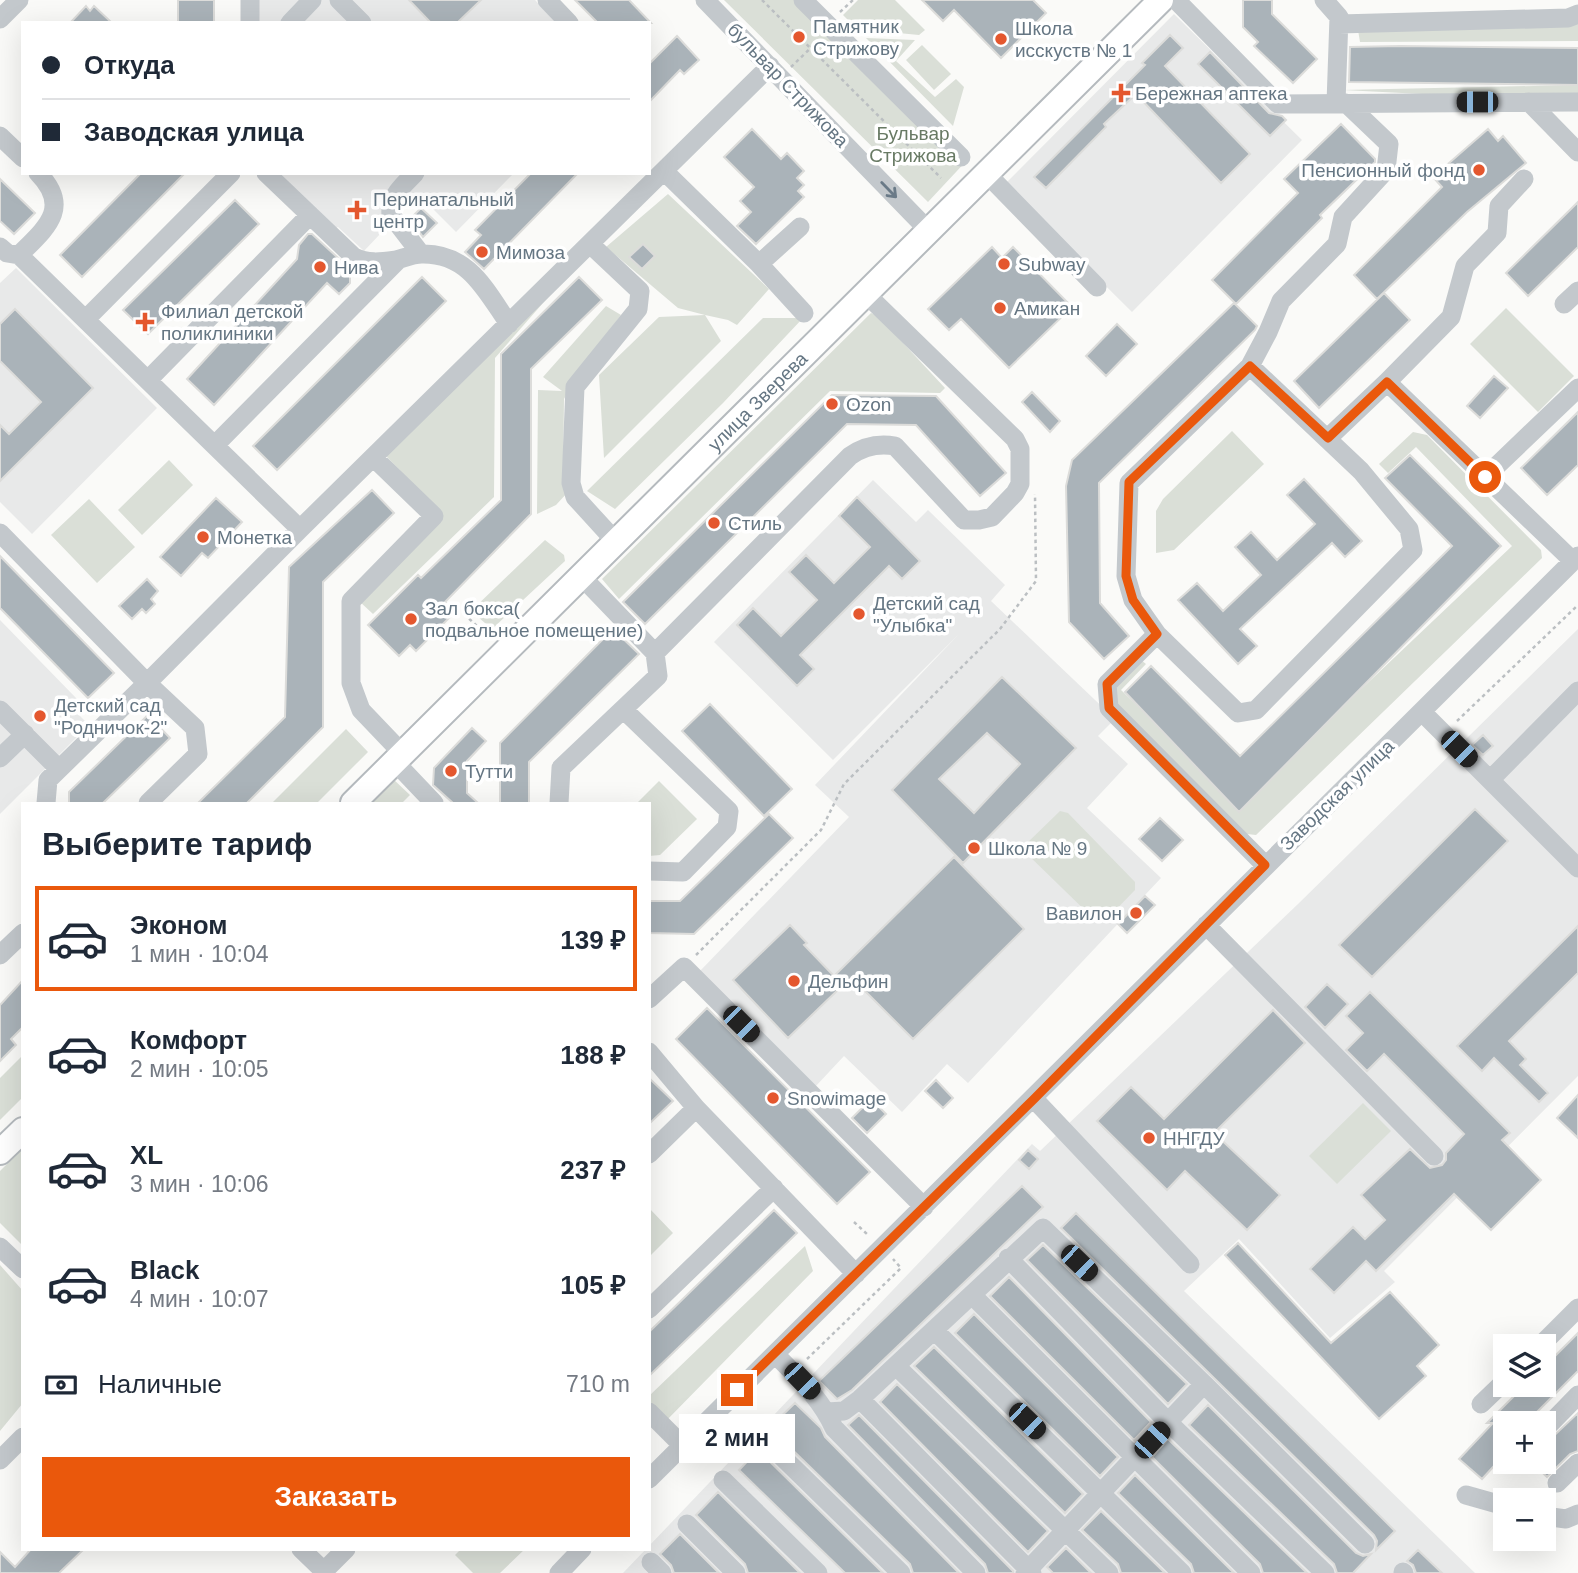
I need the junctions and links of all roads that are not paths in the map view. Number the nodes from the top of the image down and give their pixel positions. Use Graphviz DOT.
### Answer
graph roads {
  1 [pos="19,0"];
  2 [pos="250,0"];
  3 [pos="312,0"];
  4 [pos="339,0"];
  5 [pos="547,0"];
  6 [pos="705,0"];
  7 [pos="1161,0"];
  8 [pos="1177,0"];
  9 [pos="1324,0"];
  10 [pos="815,4"];
  11 [pos="1578,14"];
  12 [pos="0,19"];
  13 [pos="250,21"];
  14 [pos="292,21"];
  15 [pos="360,21"];
  16 [pos="567,21"];
  17 [pos="1339,24"];
  18 [pos="770,66"];
  19 [pos="1529,102"];
  20 [pos="1578,102"];
  21 [pos="1341,103"];
  22 [pos="0,136"];
  23 [pos="1578,152"];
  24 [pos="21,156"];
  25 [pos="961,157"];
  26 [pos="664,171"];
  27 [pos="987,174"];
  28 [pos="40,175"];
  29 [pos="229,175"];
  30 [pos="268,175"];
  31 [pos="405,177"];
  32 [pos="1524,178"];
  33 [pos="310,215"];
  34 [pos="800,227"];
  35 [pos="929,231"];
  36 [pos="590,244"];
  37 [pos="0,247"];
  38 [pos="421,254"];
  39 [pos="19,255"];
  40 [pos="399,259"];
  41 [pos="760,264"];
  42 [pos="1097,287"];
  43 [pos="865,293"];
  44 [pos="804,313"];
  45 [pos="86,319"];
  46 [pos="509,324"];
  47 [pos="1250,366"];
  48 [pos="148,380"];
  49 [pos="1387,382"];
  50 [pos="1578,388"];
  51 [pos="1328,438"];
  52 [pos="215,445"];
  53 [pos="374,458"];
  54 [pos="1485,477"];
  55 [pos="300,529"];
  56 [pos="0,533"];
  57 [pos="617,543"];
  58 [pos="1576,558"];
  59 [pos="582,577"];
  60 [pos="1157,634"];
  61 [pos="655,653"];
  62 [pos="147,682"];
  63 [pos="1578,691"];
  64 [pos="0,710"];
  65 [pos="624,710"];
  66 [pos="1422,712"];
  67 [pos="24,734"];
  68 [pos="0,758"];
  69 [pos="399,758"];
  70 [pos="59,769"];
  71 [pos="1490,780"];
  72 [pos="46,802"];
  73 [pos="149,802"];
  74 [pos="355,802"];
  75 [pos="433,802"];
  76 [pos="559,802"];
  77 [pos="1265,865"];
  78 [pos="1578,868"];
  79 [pos="651,871"];
  80 [pos="1206,925"];
  81 [pos="21,935"];
  82 [pos="0,955"];
  83 [pos="651,997"];
  84 [pos="651,1054"];
  85 [pos="1034,1099"];
  86 [pos="696,1108"];
  87 [pos="21,1132"];
  88 [pos="0,1152"];
  89 [pos="651,1152"];
  90 [pos="1434,1156"];
  91 [pos="774,1188"];
  92 [pos="924,1207"];
  93 [pos="0,1247"];
  94 [pos="1008,1258"];
  95 [pos="1190,1264"];
  96 [pos="21,1267"];
  97 [pos="856,1274"];
  98 [pos="972,1294"];
  99 [pos="651,1307"];
  100 [pos="1578,1308"];
  101 [pos="934,1330"];
  102 [pos="1552,1334"];
  103 [pos="775,1354"];
  104 [pos="896,1366"];
  105 [pos="1204,1384"];
  106 [pos="1493,1393"];
  107 [pos="1578,1395"];
  108 [pos="860,1399"];
  109 [pos="1481,1405"];
  110 [pos="827,1412"];
  111 [pos="651,1414"];
  112 [pos="1556,1418"];
  113 [pos="1168,1422"];
  114 [pos="766,1441"];
  115 [pos="682,1445"];
  116 [pos="1135,1458"];
  117 [pos="1578,1463"];
  118 [pos="651,1477"];
  119 [pos="723,1480"];
  120 [pos="1557,1483"];
  121 [pos="1101,1493"];
  122 [pos="1465,1494"];
  123 [pos="1493,1502"];
  124 [pos="1578,1514"];
  125 [pos="1556,1518"];
  126 [pos="687,1524"];
  127 [pos="1065,1531"];
  128 [pos="1365,1544"];
  129 [pos="303,1551"];
  130 [pos="344,1551"];
  131 [pos="580,1551"];
  132 [pos="325,1572"];
  133 [pos="1029,1572"];
  134 [pos="559,1573"];
  135 [pos="736,1573"];
  136 [pos="818,1573"];
  137 [pos="901,1573"];
  138 [pos="976,1573"];
  139 [pos="1109,1573"];
  140 [pos="1182,1573"];
  141 [pos="1251,1573"];
  142 [pos="1325,1573"];
  1 -- 12 [label="street"];
  2 -- 13 [label="street"];
  3 -- 14 [label="street"];
  4 -- 15 [label="street"];
  5 -- 16 [label="street"];
  6 -- 18 [label="street, бульвар Стрижова"];
  7 -- 27 [label="main road, улица Зверева"];
  8 -- 21 [label="street"];
  9 -- 17 [label="street"];
  10 -- 25 [label="street"];
  11 -- 17 [label="street"];
  17 -- 21 [label="street"];
  18 -- 26 [label="street"];
  18 -- 35 [label="street, бульвар Стрижова, one-way"];
  19 -- 20 [label="street"];
  19 -- 21 [label="street"];
  19 -- 23 [label="street"];
  21 -- 47 [label="street"];
  22 -- 24 [label="street"];
  26 -- 36 [label="street"];
  26 -- 41 [label="street"];
  27 -- 35 [label="main road, улица Зверева"];
  27 -- 42 [label="street"];
  28 -- 39 [label="street"];
  29 -- 45 [label="street"];
  30 -- 33 [label="street"];
  31 -- 38 [label="street"];
  32 -- 49 [label="street"];
  33 -- 40 [label="street"];
  33 -- 48 [label="street"];
  34 -- 41 [label="street"];
  35 -- 43 [label="main road, улица Зверева"];
  36 -- 46 [label="street"];
  36 -- 57 [label="street"];
  37 -- 39 [label="street"];
  38 -- 40 [label="street"];
  38 -- 46 [label="street"];
  39 -- 45 [label="street"];
  40 -- 52 [label="street"];
  41 -- 44 [label="street"];
  43 -- 57 [label="main road, улица Зверева"];
  43 -- 61 [label="street"];
  45 -- 48 [label="street"];
  46 -- 53 [label="street"];
  47 -- 51 [label="street"];
  47 -- 60 [label="street"];
  48 -- 52 [label="street"];
  49 -- 51 [label="street"];
  49 -- 54 [label="street"];
  50 -- 54 [label="street"];
  51 -- 60 [label="street"];
  52 -- 55 [label="street"];
  53 -- 55 [label="street"];
  53 -- 69 [label="street"];
  54 -- 58 [label="street"];
  55 -- 62 [label="street"];
  56 -- 62 [label="street"];
  57 -- 59 [label="main road, улица Зверева"];
  58 -- 66 [label="street, Заводская улица"];
  59 -- 61 [label="street"];
  59 -- 69 [label="main road, улица Зверева"];
  60 -- 77 [label="street"];
  61 -- 65 [label="street"];
  62 -- 70 [label="street"];
  62 -- 73 [label="street"];
  63 -- 71 [label="street"];
  64 -- 67 [label="street"];
  65 -- 76 [label="street"];
  65 -- 79 [label="street"];
  66 -- 71 [label="street"];
  66 -- 77 [label="street, Заводская улица"];
  67 -- 68 [label="street"];
  67 -- 70 [label="street"];
  69 -- 74 [label="main road, улица Зверева"];
  69 -- 75 [label="street"];
  70 -- 72 [label="street"];
  71 -- 78 [label="street"];
  77 -- 80 [label="street, Заводская улица"];
  80 -- 85 [label="street, Заводская улица"];
  80 -- 90 [label="street"];
  81 -- 82 [label="street"];
  83 -- 92 [label="street"];
  84 -- 86 [label="street"];
  85 -- 92 [label="street, Заводская улица"];
  85 -- 95 [label="street"];
  86 -- 89 [label="street"];
  86 -- 91 [label="street"];
  87 -- 88 [label="main road"];
  91 -- 97 [label="street"];
  91 -- 99 [label="street"];
  92 -- 97 [label="street, Заводская улица"];
  93 -- 96 [label="street"];
  94 -- 98 [label="street"];
  94 -- 105 [label="street"];
  94 -- 113 [label="street"];
  97 -- 103 [label="street, Заводская улица"];
  98 -- 101 [label="street"];
  98 -- 116 [label="street"];
  100 -- 102 [label="street"];
  101 -- 104 [label="street"];
  101 -- 121 [label="street"];
  103 -- 110 [label="street"];
  103 -- 115 [label="street, Заводская улица"];
  104 -- 108 [label="street"];
  104 -- 127 [label="street"];
  105 -- 113 [label="street"];
  105 -- 128 [label="street"];
  106 -- 109 [label="street"];
  107 -- 112 [label="street"];
  108 -- 110 [label="street"];
  108 -- 133 [label="street"];
  110 -- 138 [label="street"];
  111 -- 115 [label="street"];
  113 -- 116 [label="street"];
  113 -- 142 [label="street"];
  114 -- 137 [label="street"];
  115 -- 118 [label="street, Заводская улица"];
  116 -- 121 [label="street"];
  116 -- 141 [label="street"];
  117 -- 120 [label="street"];
  119 -- 136 [label="street"];
  121 -- 127 [label="street"];
  121 -- 140 [label="street"];
  122 -- 123 [label="street"];
  124 -- 125 [label="street"];
  126 -- 135 [label="street"];
  127 -- 133 [label="street"];
  127 -- 139 [label="street"];
  129 -- 132 [label="street"];
  130 -- 132 [label="street"];
  131 -- 134 [label="street"];
}
